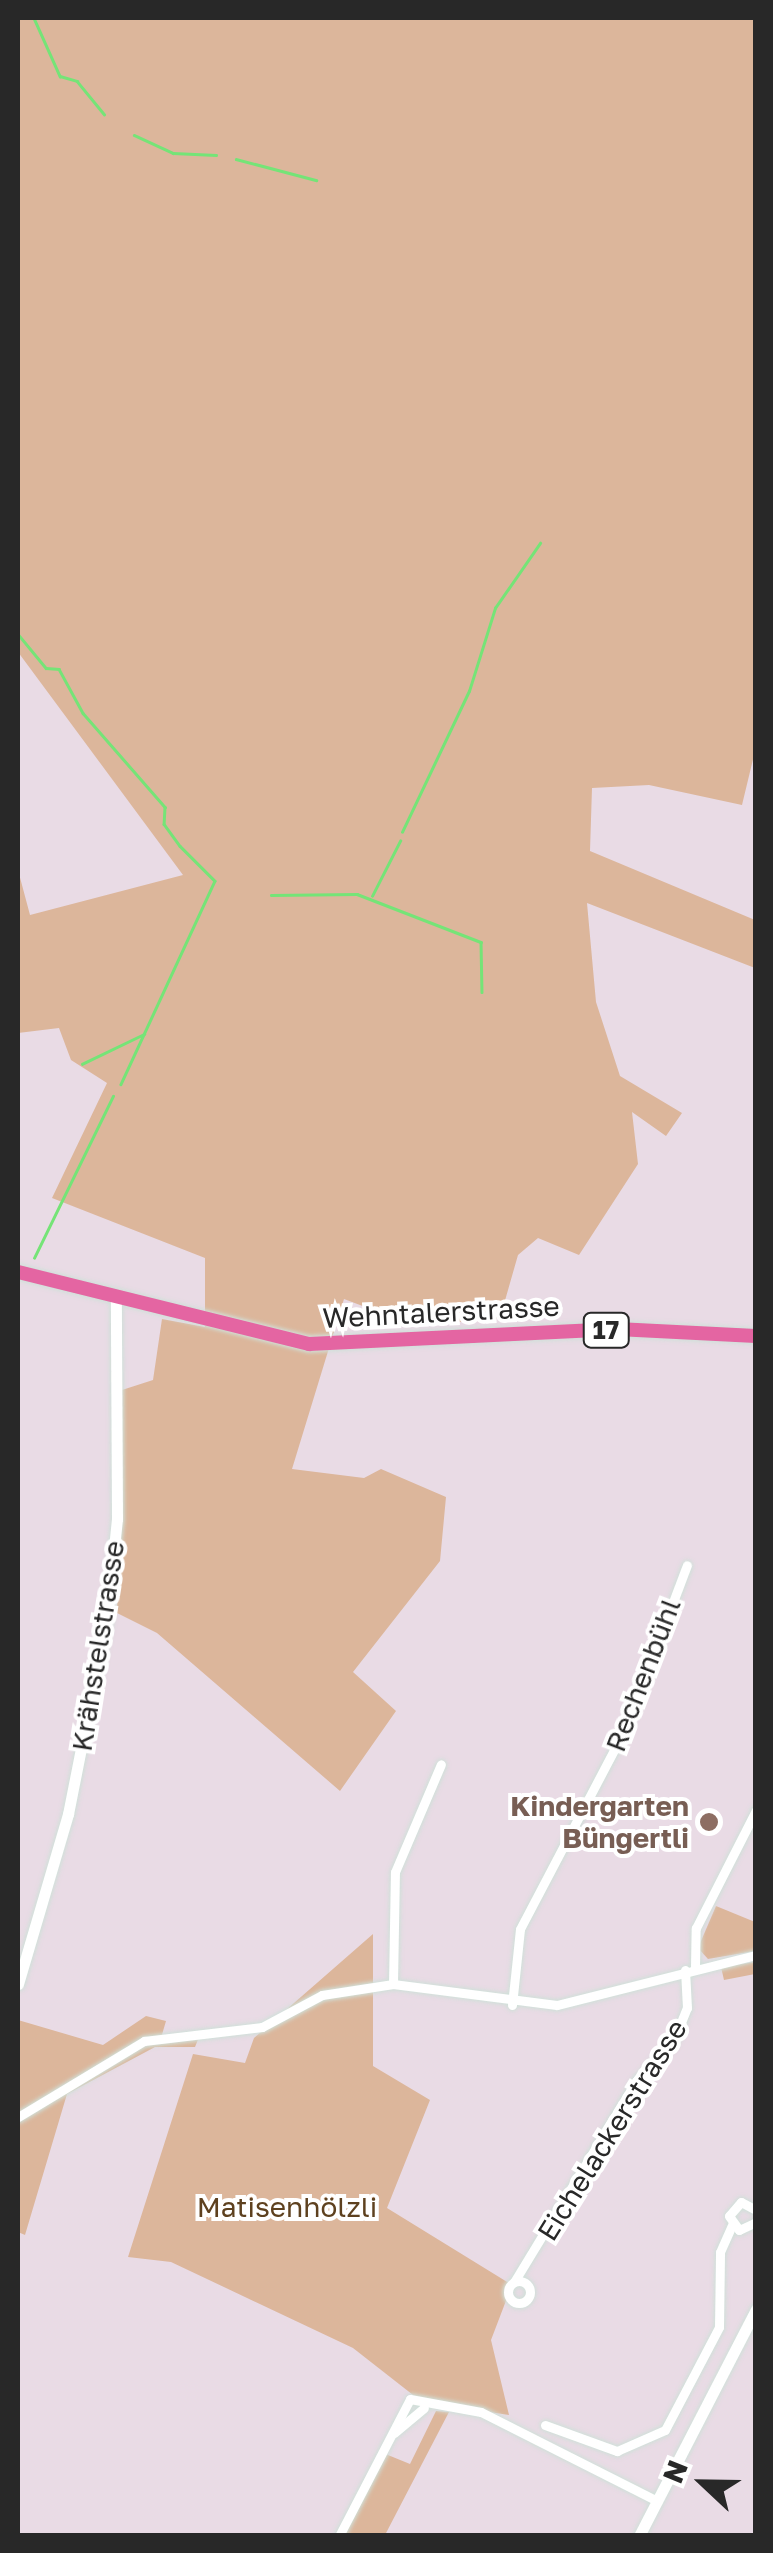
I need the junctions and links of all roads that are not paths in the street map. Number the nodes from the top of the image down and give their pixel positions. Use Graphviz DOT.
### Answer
graph roads {
  1 [pos="18,1272"];
  2 [pos="116,1300"];
  3 [pos="756,1336"];
  4 [pos="687,1564"];
  5 [pos="441,1764"];
  6 [pos="756,1810"];
  7 [pos="756,1955"];
  8 [pos="690,1969"];
  9 [pos="18,1984"];
  10 [pos="393,1984"];
  11 [pos="512,2005"];
  12 [pos="18,2117"];
  13 [pos="754,2203"];
  14 [pos="756,2222"];
  15 [pos="732,2225"];
  16 [pos="514,2282"];
  17 [pos="756,2308"];
  18 [pos="424,2408"];
  19 [pos="545,2425"];
  20 [pos="391,2434"];
  21 [pos="657,2500"];
  22 [pos="339,2536"];
  23 [pos="639,2536"];
  1 -- 2 [label="main road, Wehntalerstrasse / 17"];
  2 -- 3 [label="main road, Wehntalerstrasse / 17"];
  2 -- 9 [label="main road, Krähstelstrasse"];
  4 -- 11 [label="street, Rechenbühl"];
  5 -- 10 [label="street"];
  6 -- 8 [label="street, Eichelackerstrasse"];
  7 -- 8 [label="street"];
  8 -- 11 [label="street"];
  8 -- 16 [label="street, Eichelackerstrasse"];
  10 -- 11 [label="street"];
  10 -- 12 [label="street"];
  13 -- 15 [label="street"];
  14 -- 15 [label="street"];
  15 -- 19 [label="street"];
  17 -- 21 [label="main road"];
  18 -- 20 [label="street"];
  18 -- 20 [label="street"];
  18 -- 21 [label="street"];
  20 -- 22 [label="street"];
  21 -- 23 [label="main road"];
}
